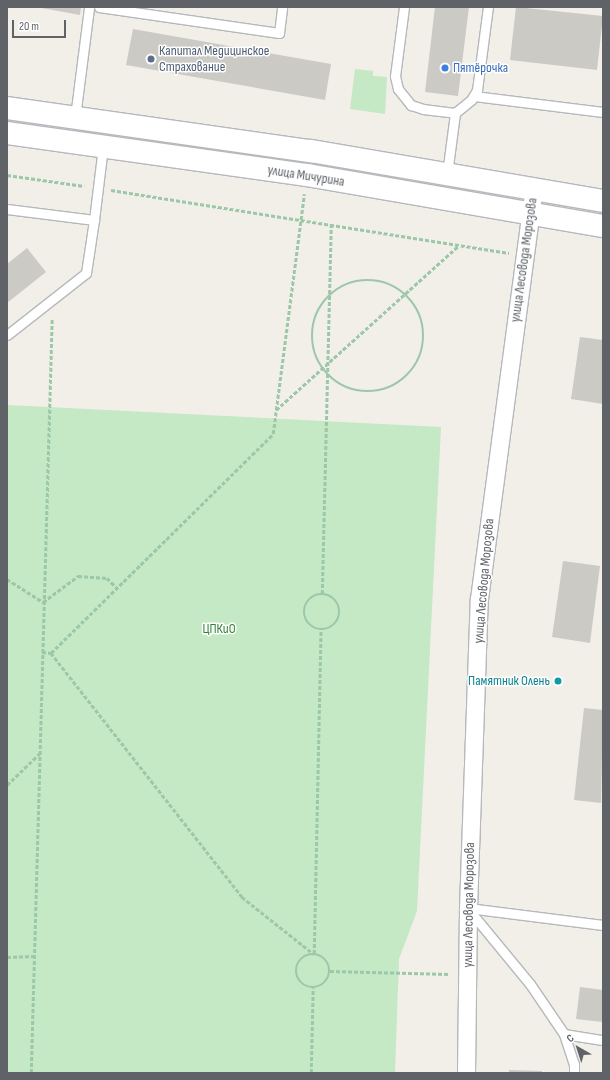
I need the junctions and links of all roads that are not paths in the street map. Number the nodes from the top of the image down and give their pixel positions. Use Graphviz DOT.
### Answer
graph roads {
  1 [pos="89,7"];
  2 [pos="99,7"];
  3 [pos="282,7"];
  4 [pos="404,7"];
  5 [pos="488,7"];
  6 [pos="474,96"];
  7 [pos="7,108"];
  8 [pos="603,112"];
  9 [pos="455,113"];
  10 [pos="75,117"];
  11 [pos="7,133"];
  12 [pos="103,147"];
  13 [pos="447,174"];
  14 [pos="534,188"];
  15 [pos="603,201"];
  16 [pos="7,209"];
  17 [pos="529,214"];
  18 [pos="94,220"];
  19 [pos="603,226"];
  20 [pos="7,335"];
  21 [pos="468,908"];
  22 [pos="603,925"];
  23 [pos="564,1034"];
  24 [pos="603,1040"];
  25 [pos="466,1073"];
  26 [pos="574,1073"];
  1 -- 10 [label="lane"];
  2 -- 3 [label="lane"];
  4 -- 9 [label="lane"];
  5 -- 6 [label="lane"];
  6 -- 8 [label="lane"];
  6 -- 9 [label="lane"];
  7 -- 10 [label="street, улица Мичурина"];
  9 -- 13 [label="lane"];
  10 -- 13 [label="street, улица Мичурина"];
  11 -- 12 [label="street, улица Мичурина"];
  12 -- 17 [label="street, улица Мичурина"];
  12 -- 18 [label="lane"];
  13 -- 14 [label="street, улица Мичурина"];
  14 -- 15 [label="street, улица Мичурина"];
  14 -- 17 [label="street, улица Лесовода Морозова"];
  16 -- 18 [label="lane"];
  17 -- 19 [label="street, улица Мичурина"];
  17 -- 21 [label="street, улица Лесовода Морозова"];
  18 -- 20 [label="lane"];
  21 -- 22 [label="lane"];
  21 -- 23 [label="lane"];
  21 -- 25 [label="street, улица Лесовода Морозова"];
  23 -- 24 [label="lane"];
  23 -- 26 [label="lane"];
}
